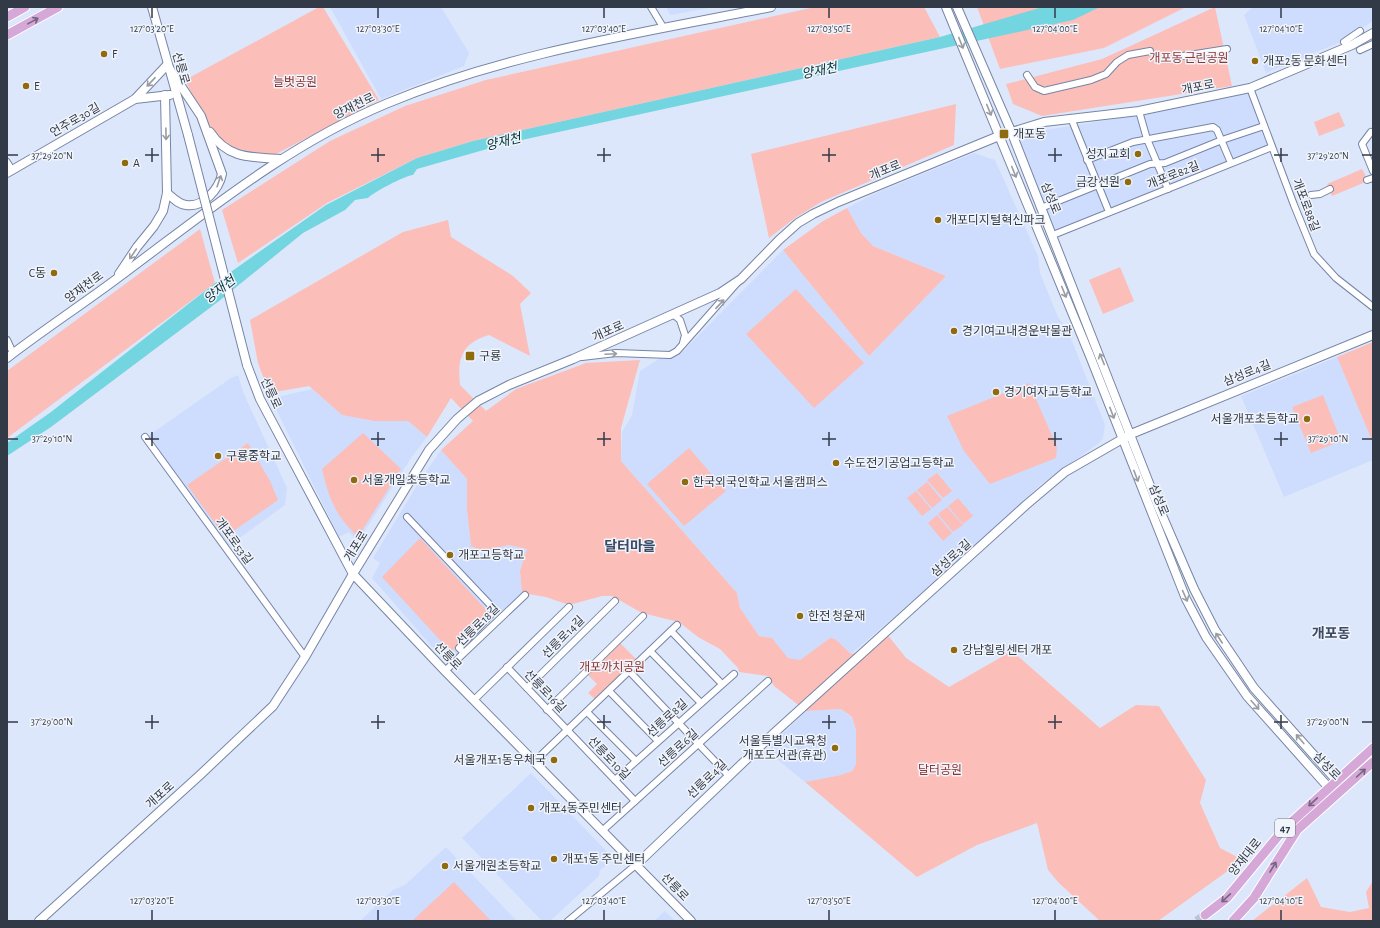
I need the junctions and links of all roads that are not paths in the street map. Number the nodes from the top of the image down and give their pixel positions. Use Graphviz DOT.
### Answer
graph roads {
  1 [pos="25,7"];
  2 [pos="58,7"];
  3 [pos="152,7"];
  4 [pos="651,7"];
  5 [pos="771,7"];
  6 [pos="946,7"];
  7 [pos="956,7"];
  8 [pos="7,17"];
  9 [pos="663,26"];
  10 [pos="1360,31"];
  11 [pos="1373,33"];
  12 [pos="7,35"];
  13 [pos="1344,42"];
  14 [pos="1373,44"];
  15 [pos="1227,49"];
  16 [pos="1360,50"];
  17 [pos="1150,51"];
  18 [pos="1183,56"];
  19 [pos="167,65"];
  20 [pos="1027,75"];
  21 [pos="1250,88"];
  22 [pos="176,94"];
  23 [pos="165,95"];
  24 [pos="135,99"];
  25 [pos="1139,111"];
  26 [pos="1071,118"];
  27 [pos="205,125"];
  28 [pos="1264,126"];
  29 [pos="1011,132"];
  30 [pos="1371,132"];
  31 [pos="999,136"];
  32 [pos="1147,139"];
  33 [pos="1222,140"];
  34 [pos="1272,147"];
  35 [pos="280,159"];
  36 [pos="1087,160"];
  37 [pos="7,162"];
  38 [pos="1158,163"];
  39 [pos="1231,163"];
  40 [pos="1373,171"];
  41 [pos="9,172"];
  42 [pos="1098,185"];
  43 [pos="1168,189"];
  44 [pos="1330,190"];
  45 [pos="168,193"];
  46 [pos="1311,195"];
  47 [pos="1042,208"];
  48 [pos="1109,212"];
  49 [pos="1053,236"];
  50 [pos="741,279"];
  51 [pos="115,280"];
  52 [pos="1373,307"];
  53 [pos="674,315"];
  54 [pos="1373,335"];
  55 [pos="7,340"];
  56 [pos="681,346"];
  57 [pos="10,355"];
  58 [pos="573,359"];
  59 [pos="1131,434"];
  60 [pos="145,437"];
  61 [pos="1122,440"];
  62 [pos="407,517"];
  63 [pos="353,574"];
  64 [pos="525,595"];
  65 [pos="615,601"];
  66 [pos="569,606"];
  67 [pos="643,616"];
  68 [pos="677,625"];
  69 [pos="671,631"];
  70 [pos="462,651"];
  71 [pos="650,651"];
  72 [pos="305,657"];
  73 [pos="507,667"];
  74 [pos="446,671"];
  75 [pos="629,671"];
  76 [pos="734,674"];
  77 [pos="768,681"];
  78 [pos="722,684"];
  79 [pos="527,688"];
  80 [pos="609,691"];
  81 [pos="474,700"];
  82 [pos="701,703"];
  83 [pos="547,710"];
  84 [pos="587,712"];
  85 [pos="797,713"];
  86 [pos="679,723"];
  87 [pos="567,731"];
  88 [pos="658,741"];
  89 [pos="699,744"];
  90 [pos="1373,748"];
  91 [pos="536,761"];
  92 [pos="636,761"];
  93 [pos="1373,762"];
  94 [pos="728,775"];
  95 [pos="615,780"];
  96 [pos="1336,781"];
  97 [pos="1328,788"];
  98 [pos="1339,792"];
  99 [pos="635,801"];
  100 [pos="602,831"];
  101 [pos="637,864"];
  102 [pos="1205,915"];
  103 [pos="39,921"];
  104 [pos="568,921"];
  105 [pos="691,921"];
  106 [pos="1233,921"];
  1 -- 8 [label="main road"];
  12 -- 2 [label="main road, one-way"];
  3 -- 19 [label="street, 선릉로"];
  4 -- 9 [label="street"];
  5 -- 9 [label="street, 양재천로"];
  6 -- 31 [label="street, 삼성로, one-way"];
  7 -- 29 [label="street, 삼성로"];
  9 -- 35 [label="street, 양재천로"];
  10 -- 13 [label="street"];
  11 -- 21 [label="street, 개포로"];
  14 -- 16 [label="street"];
  15 -- 18 [label="street"];
  17 -- 20 [label="street"];
  19 -- 22 [label="street, 선릉로"];
  19 -- 24 [label="street, one-way"];
  19 -- 27 [label="street"];
  21 -- 25 [label="street, 개포로"];
  21 -- 28 [label="street, 개포로88길"];
  22 -- 23 [label="street"];
  22 -- 63 [label="street, 선릉로, bridge"];
  23 -- 24 [label="street"];
  23 -- 45 [label="street, one-way"];
  24 -- 41 [label="street, 언주로30길"];
  25 -- 26 [label="street, 개포로"];
  25 -- 32 [label="street"];
  26 -- 29 [label="street, 개포로"];
  26 -- 36 [label="street"];
  27 -- 35 [label="street"];
  45 -- 27 [label="street, one-way"];
  28 -- 33 [label="street, 개포로82길"];
  28 -- 34 [label="street, 개포로88길"];
  29 -- 31 [label="street, 개포로"];
  29 -- 47 [label="street, 삼성로"];
  30 -- 40 [label="street"];
  31 -- 50 [label="street, 개포로"];
  31 -- 61 [label="street, 삼성로, one-way"];
  32 -- 33 [label="street"];
  32 -- 36 [label="street"];
  32 -- 38 [label="street"];
  33 -- 38 [label="street, 개포로82길"];
  33 -- 39 [label="street"];
  34 -- 39 [label="street, 개포로82길"];
  34 -- 52 [label="street, 개포로88길"];
  35 -- 51 [label="street, 양재천로"];
  36 -- 42 [label="street"];
  37 -- 41 [label="street"];
  38 -- 42 [label="street, 개포로82길"];
  38 -- 43 [label="street"];
  39 -- 43 [label="street, 개포로82길"];
  42 -- 47 [label="street, 개포로82길"];
  42 -- 48 [label="street"];
  43 -- 48 [label="street, 개포로82길"];
  44 -- 46 [label="street"];
  45 -- 51 [label="street, one-way"];
  47 -- 49 [label="street, 삼성로"];
  48 -- 49 [label="street, 개포로82길"];
  59 -- 49 [label="street, 삼성로, one-way"];
  50 -- 53 [label="street, 개포로"];
  56 -- 50 [label="street, one-way"];
  51 -- 57 [label="street, 양재천로"];
  53 -- 56 [label="street"];
  53 -- 58 [label="street, 개포로"];
  54 -- 59 [label="street, 삼성로4길"];
  55 -- 57 [label="street"];
  58 -- 56 [label="street, one-way"];
  58 -- 63 [label="street, 개포로"];
  59 -- 61 [label="street, 삼성로3길"];
  96 -- 59 [label="street, 삼성로, one-way"];
  60 -- 72 [label="street, 개포로53길"];
  61 -- 85 [label="street, 삼성로3길"];
  61 -- 97 [label="street, 삼성로, one-way"];
  62 -- 70 [label="street"];
  63 -- 72 [label="street, 개포로"];
  63 -- 74 [label="street, 선릉로"];
  64 -- 74 [label="street, 선릉로18길"];
  65 -- 79 [label="street, 선릉로14길"];
  66 -- 73 [label="street, 선릉로16길"];
  67 -- 83 [label="street"];
  68 -- 69 [label="street"];
  69 -- 71 [label="street"];
  69 -- 78 [label="street"];
  71 -- 75 [label="street"];
  71 -- 82 [label="street"];
  72 -- 103 [label="street, 개포로"];
  73 -- 79 [label="street, 선릉로16길"];
  73 -- 81 [label="street, 선릉로16길"];
  74 -- 81 [label="street, 선릉로"];
  75 -- 80 [label="street"];
  75 -- 86 [label="street"];
  76 -- 78 [label="street, 선릉로8길"];
  77 -- 89 [label="street, 선릉로6길"];
  78 -- 82 [label="street, 선릉로8길"];
  79 -- 83 [label="street, 선릉로16길"];
  80 -- 84 [label="street"];
  80 -- 88 [label="street"];
  81 -- 91 [label="street, 선릉로"];
  82 -- 86 [label="street, 선릉로8길"];
  83 -- 87 [label="street, 선릉로16길"];
  84 -- 87 [label="street"];
  84 -- 92 [label="street, 선릉로10길"];
  85 -- 94 [label="street, 선릉로4길"];
  86 -- 88 [label="street, 선릉로8길"];
  86 -- 89 [label="street"];
  87 -- 91 [label="street"];
  87 -- 95 [label="street, 선릉로10길"];
  88 -- 92 [label="street, 선릉로8길"];
  89 -- 94 [label="street"];
  89 -- 99 [label="street, 선릉로6길"];
  90 -- 96 [label="main road, 양재대로 / 47"];
  91 -- 100 [label="street, 선릉로"];
  92 -- 95 [label="street, 선릉로8길"];
  98 -- 93 [label="main road, 47, one-way"];
  94 -- 101 [label="street, 선릉로4길"];
  95 -- 99 [label="street, 선릉로10길"];
  96 -- 97 [label="main road, 양재대로 / 47"];
  96 -- 98 [label="street, 삼성로"];
  97 -- 98 [label="street, 삼성로"];
  97 -- 102 [label="main road, 양재대로 / 47, one-way"];
  106 -- 98 [label="main road, 47, one-way"];
  99 -- 100 [label="street, 선릉로6길"];
  100 -- 101 [label="street, 선릉로"];
  101 -- 104 [label="street"];
  101 -- 105 [label="street, 선릉로"];
}
